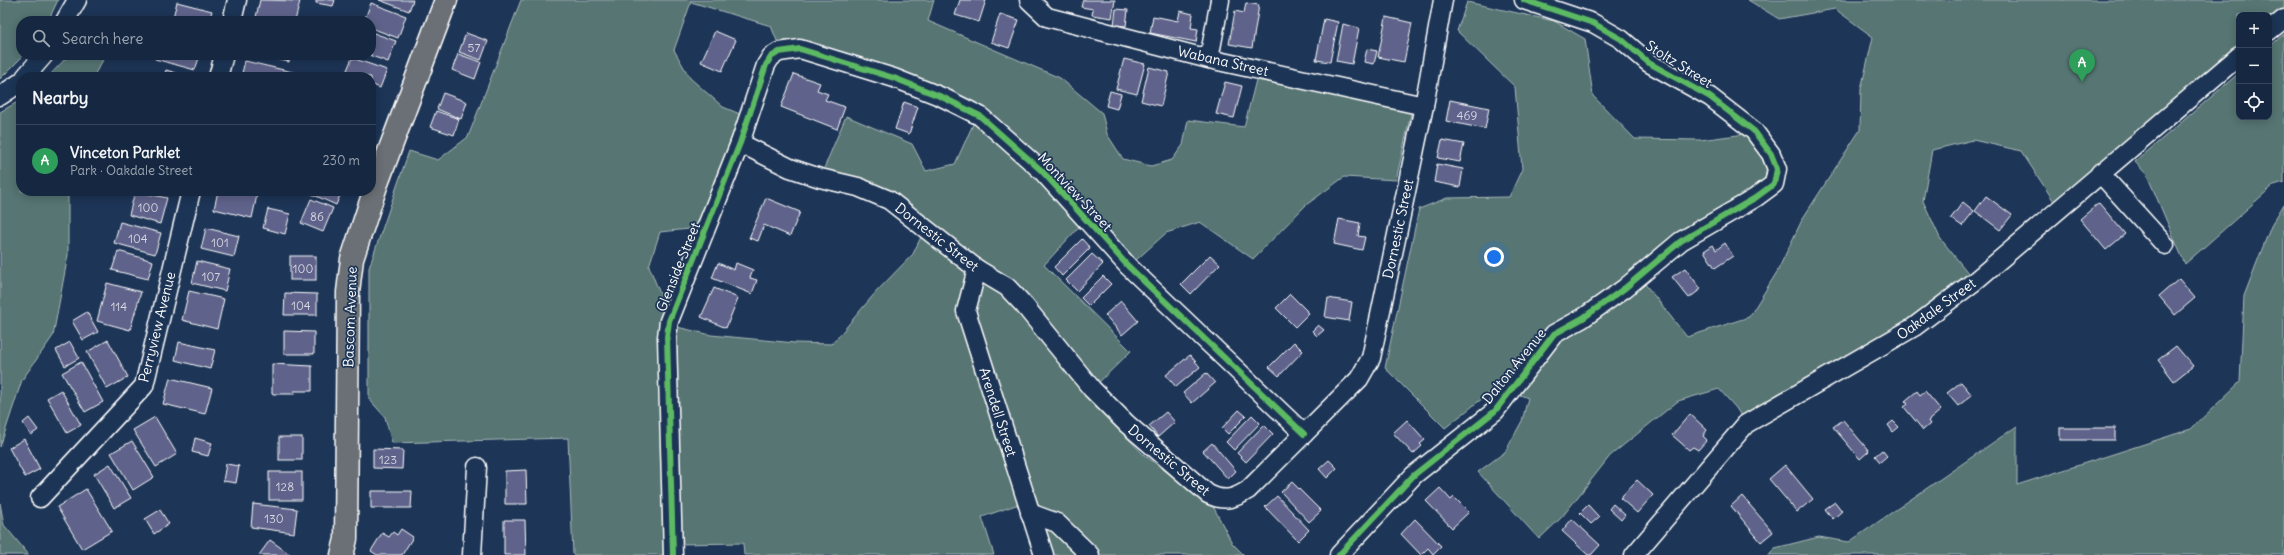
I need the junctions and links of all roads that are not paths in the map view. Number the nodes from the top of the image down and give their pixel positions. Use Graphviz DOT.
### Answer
graph roads {
  1 [pos="77,0"];
  2 [pos="237,0"];
  3 [pos="446,0"];
  4 [pos="1030,0"];
  5 [pos="1220,0"];
  6 [pos="1443,0"];
  7 [pos="1524,0"];
  8 [pos="68,16"];
  9 [pos="233,16"];
  10 [pos="2284,19"];
  11 [pos="2272,29"];
  12 [pos="779,52"];
  13 [pos="1209,59"];
  14 [pos="2236,59"];
  15 [pos="40,60"];
  16 [pos="223,60"];
  17 [pos="29,72"];
  18 [pos="219,72"];
  19 [pos="16,85"];
  20 [pos="0,96"];
  21 [pos="1424,106"];
  22 [pos="740,143"];
  23 [pos="1777,169"];
  24 [pos="2100,173"];
  25 [pos="376,185"];
  26 [pos="190,196"];
  27 [pos="372,196"];
  28 [pos="2165,245"];
  29 [pos="977,269"];
  30 [pos="1304,434"];
  31 [pos="477,467"];
  32 [pos="40,498"];
  33 [pos="1030,513"];
  34 [pos="342,555"];
  35 [pos="472,555"];
  36 [pos="673,555"];
  37 [pos="1044,555"];
  38 [pos="1090,555"];
  39 [pos="1339,555"];
  40 [pos="1634,555"];
  1 -- 8 [label="street"];
  2 -- 9 [label="street"];
  3 -- 25 [label="main road, Bascom Avenue"];
  4 -- 13 [label="street, Wabana Street"];
  5 -- 13 [label="street"];
  6 -- 21 [label="street, Dornestic Street"];
  7 -- 23 [label="street, Stoltz Street"];
  10 -- 11 [label="street"];
  12 -- 22 [label="street, Glenside Street"];
  12 -- 30 [label="street, Montview Street"];
  13 -- 21 [label="street, Wabana Street"];
  14 -- 24 [label="street, Oakdale Street"];
  15 -- 17 [label="street"];
  16 -- 18 [label="street"];
  19 -- 20 [label="street"];
  21 -- 30 [label="street, Dornestic Street"];
  22 -- 29 [label="street, Dornestic Street"];
  22 -- 36 [label="street, Glenside Street"];
  23 -- 39 [label="street, Dalton Avenue"];
  24 -- 28 [label="street"];
  24 -- 40 [label="street, Oakdale Street"];
  26 -- 32 [label="street, Perryview Avenue"];
  27 -- 34 [label="main road, Bascom Avenue"];
  29 -- 30 [label="street, Dornestic Street"];
  29 -- 33 [label="street, Arendell Street"];
  31 -- 35 [label="street"];
  33 -- 37 [label="street, Arendell Street"];
  33 -- 38 [label="street"];
}
